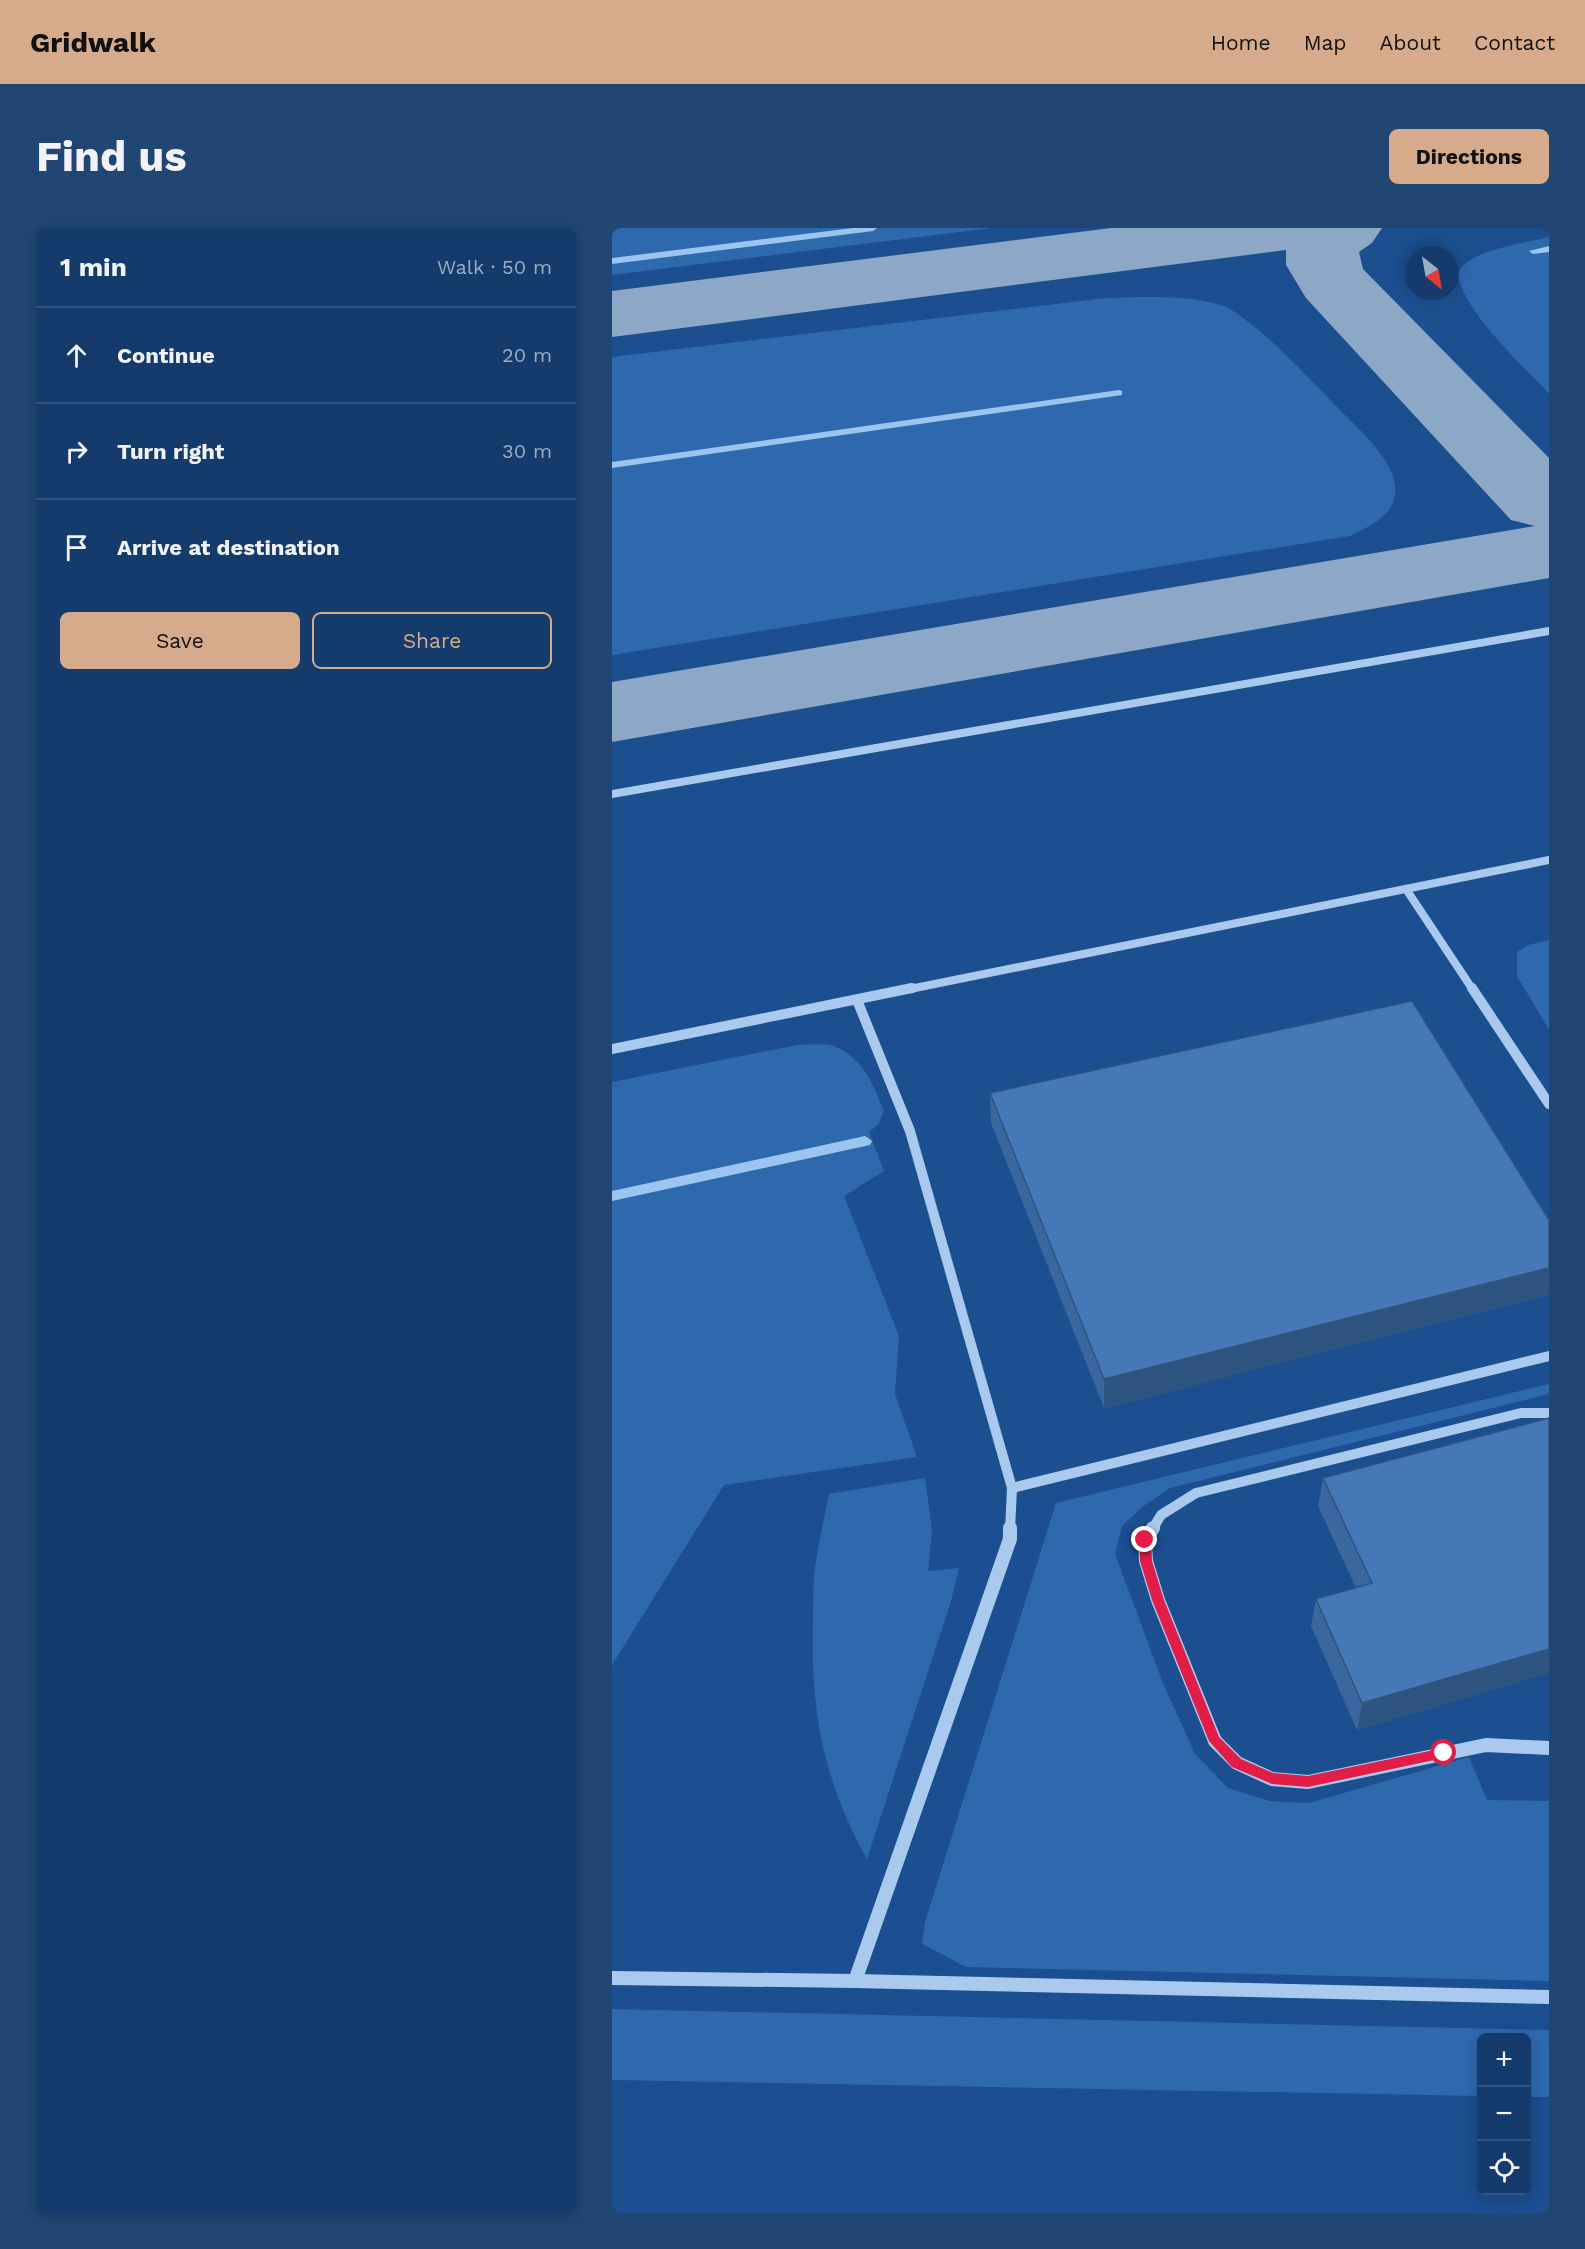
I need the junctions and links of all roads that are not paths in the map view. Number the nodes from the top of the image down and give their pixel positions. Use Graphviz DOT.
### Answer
graph roads {
  1 [pos="1549,631"];
  2 [pos="612,794"];
  3 [pos="1549,860"];
  4 [pos="1406,889"];
  5 [pos="857,999"];
  6 [pos="612,1049"];
  7 [pos="1549,1104"];
  8 [pos="1549,1356"];
  9 [pos="1549,1413"];
  10 [pos="1012,1488"];
  11 [pos="1549,1748"];
  12 [pos="612,1978"];
  13 [pos="855,1981"];
  14 [pos="1549,1997"];
  1 -- 2 [label="street"];
  3 -- 4 [label="street"];
  4 -- 5 [label="street"];
  4 -- 7 [label="street"];
  5 -- 6 [label="street"];
  5 -- 10 [label="street"];
  8 -- 10 [label="street"];
  9 -- 11 [label="street"];
  10 -- 13 [label="street"];
  12 -- 13 [label="street"];
  13 -- 14 [label="street"];
}
